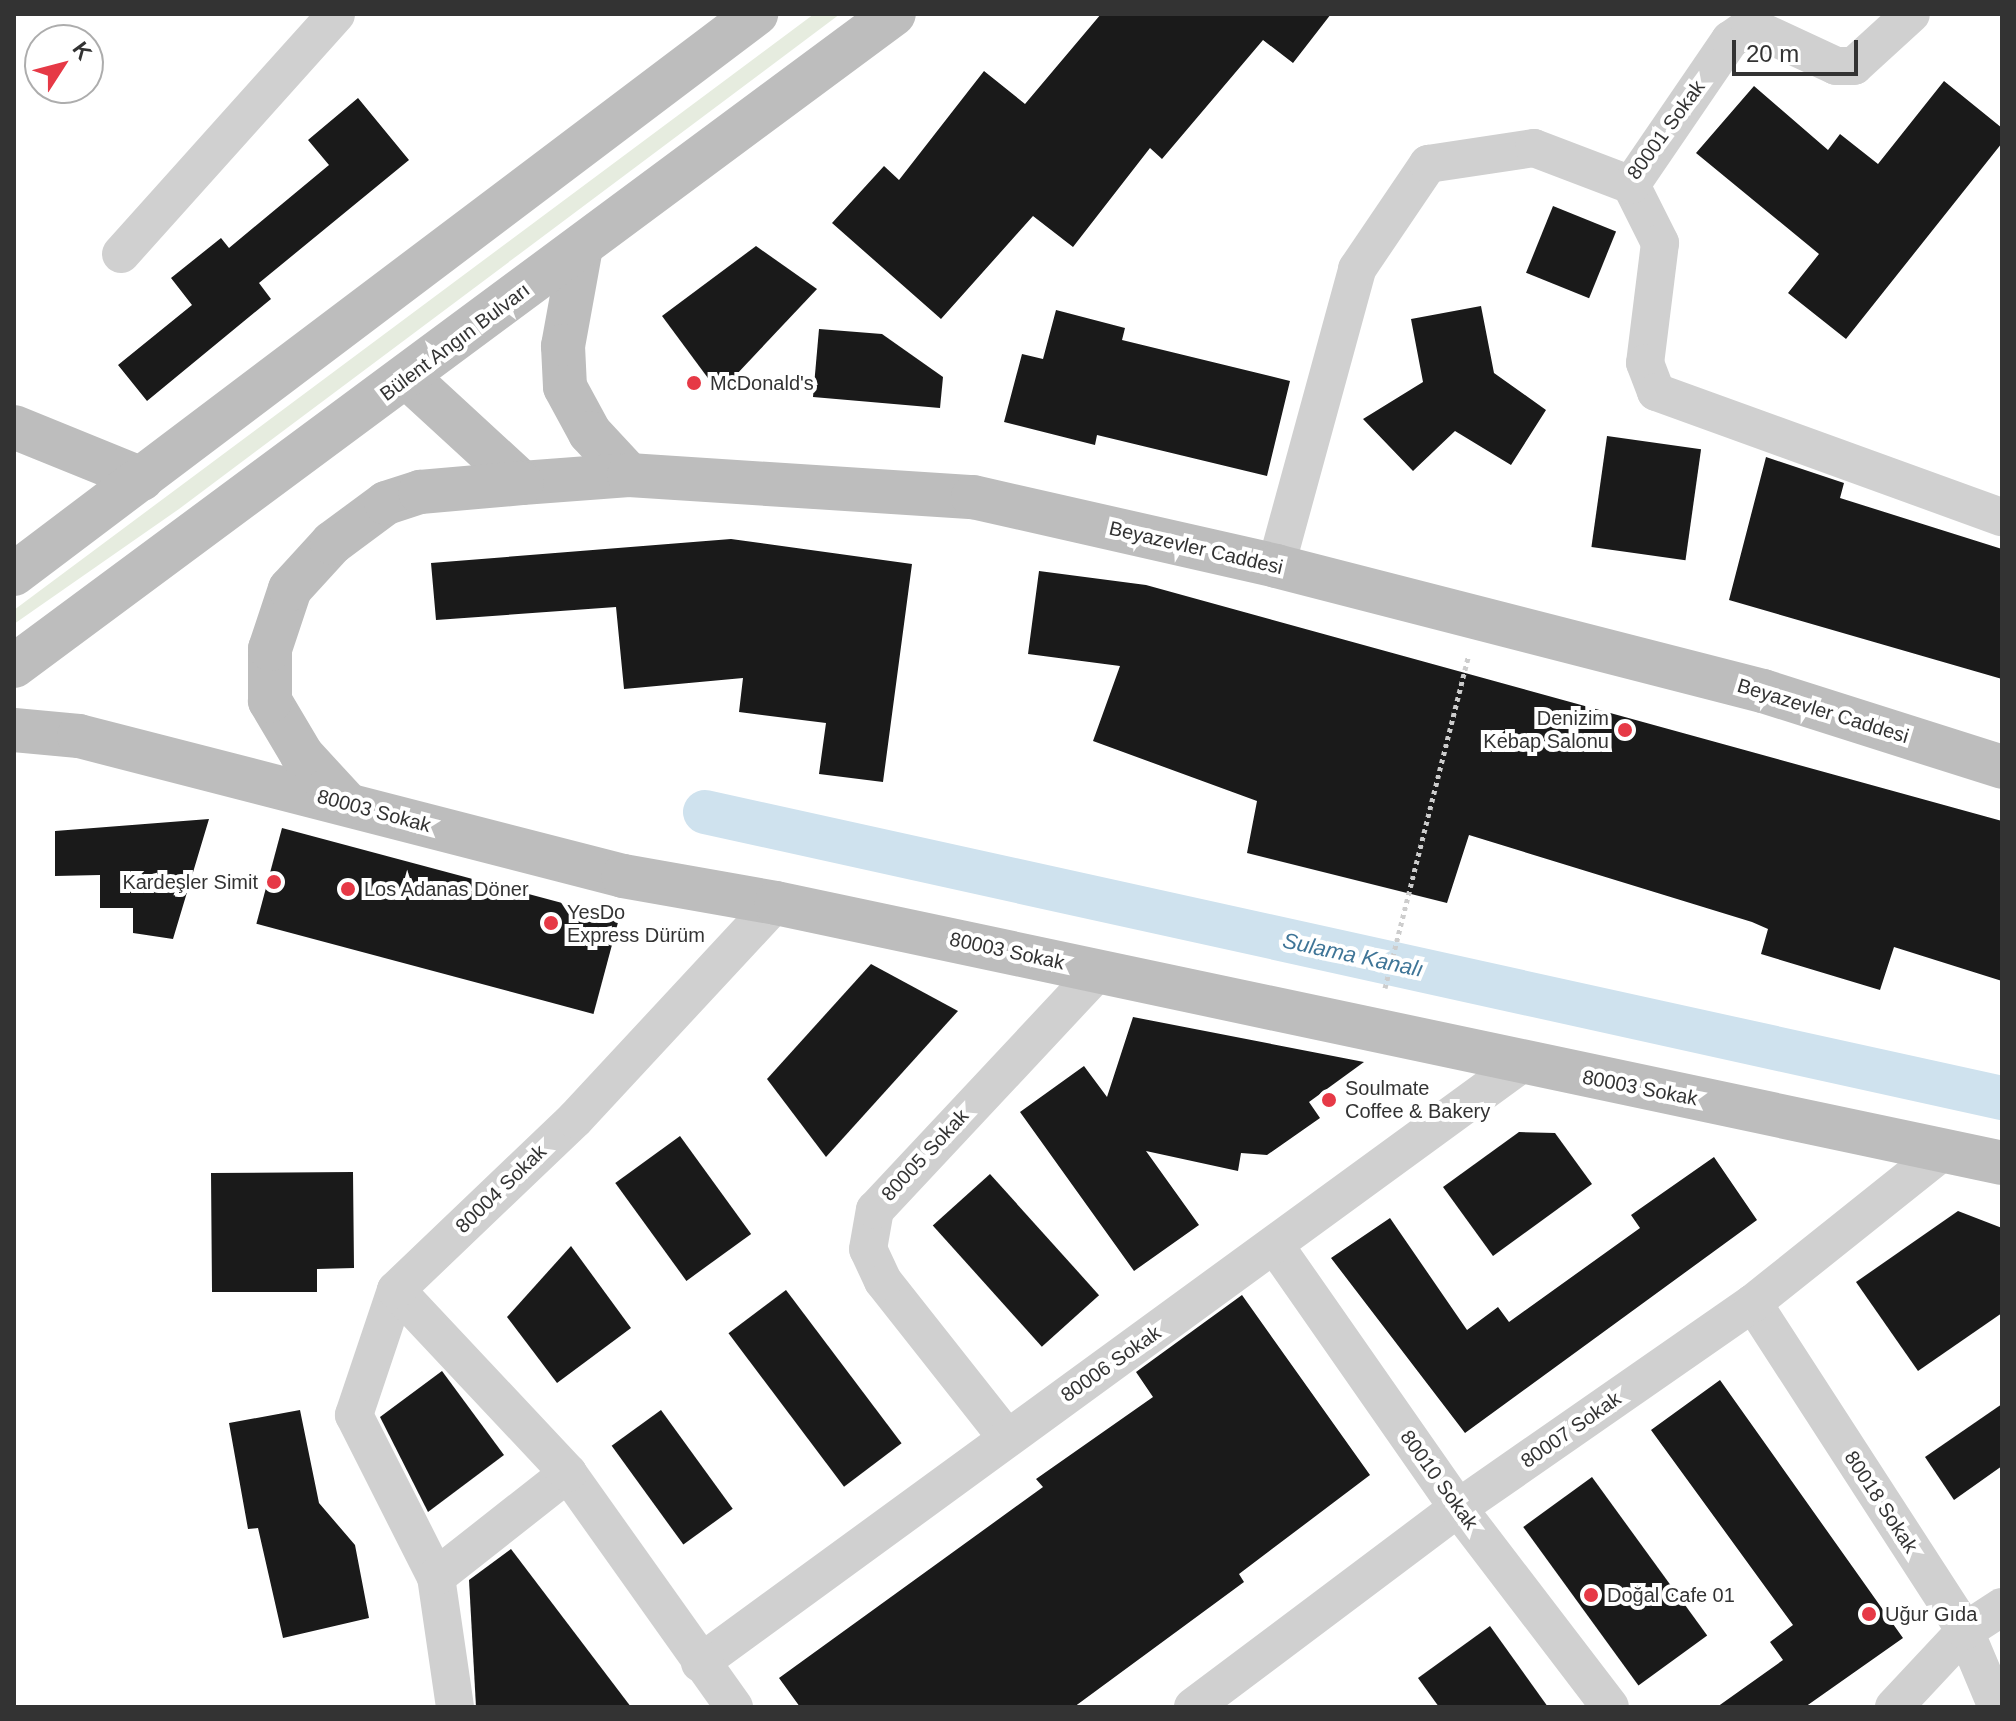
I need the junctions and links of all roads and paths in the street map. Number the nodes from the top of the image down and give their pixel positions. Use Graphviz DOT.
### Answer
graph roads {
  1 [pos="336,14"];
  2 [pos="756,14"];
  3 [pos="894,14"];
  4 [pos="1911,14"];
  5 [pos="1631,185"];
  6 [pos="581,247"];
  7 [pos="121,254"];
  8 [pos="408,378"];
  9 [pos="14,427"];
  10 [pos="629,475"];
  11 [pos="142,479"];
  12 [pos="522,483"];
  13 [pos="2002,517"];
  14 [pos="1276,566"];
  15 [pos="14,574"];
  16 [pos="1479,618"];
  17 [pos="14,666"];
  18 [pos="14,730"];
  19 [pos="2002,767"];
  20 [pos="347,804"];
  21 [pos="776,903"];
  22 [pos="1099,971"];
  23 [pos="1381,1029"];
  24 [pos="1521,1064"];
  25 [pos="1946,1149"];
  26 [pos="2002,1163"];
  27 [pos="1276,1247"];
  28 [pos="396,1290"];
  29 [pos="1753,1303"];
  30 [pos="1007,1438"];
  31 [pos="568,1473"];
  32 [pos="1458,1508"];
  33 [pos="436,1577"];
  34 [pos="2002,1607"];
  35 [pos="1965,1631"];
  36 [pos="700,1663"];
  37 [pos="455,1707"];
  38 [pos="733,1707"];
  39 [pos="1195,1707"];
  40 [pos="1610,1707"];
  41 [pos="1894,1707"];
  42 [pos="1997,1707"];
  1 -- 7 [label="street"];
  2 -- 11 [label="street"];
  3 -- 6 [label="street, Bülent Angın Bulvarı"];
  4 -- 5 [label="street, 80001 Sokak"];
  5 -- 13 [label="street"];
  5 -- 14 [label="street, 80001 Sokak"];
  6 -- 8 [label="street, Bülent Angın Bulvarı"];
  6 -- 10 [label="street"];
  8 -- 12 [label="street"];
  8 -- 17 [label="street, Bülent Angın Bulvarı"];
  9 -- 11 [label="street"];
  10 -- 12 [label="street, Beyazevler Caddesi"];
  10 -- 14 [label="street, Beyazevler Caddesi"];
  11 -- 15 [label="street"];
  12 -- 20 [label="street, Beyazevler Caddesi"];
  14 -- 16 [label="street, Beyazevler Caddesi"];
  16 -- 19 [label="street, Beyazevler Caddesi"];
  16 -- 23 [label="path"];
  18 -- 20 [label="street, 80003 Sokak"];
  20 -- 21 [label="street, 80003 Sokak"];
  21 -- 22 [label="street, 80003 Sokak"];
  21 -- 28 [label="street, 80004 Sokak"];
  22 -- 23 [label="street, 80003 Sokak"];
  22 -- 30 [label="street, 80005 Sokak"];
  23 -- 24 [label="street, 80003 Sokak"];
  24 -- 25 [label="street, 80003 Sokak"];
  24 -- 27 [label="street, 80006 Sokak"];
  25 -- 26 [label="street, 80003 Sokak"];
  25 -- 29 [label="street, 80007 Sokak"];
  27 -- 30 [label="street, 80006 Sokak"];
  27 -- 32 [label="street, 80010 Sokak"];
  28 -- 31 [label="street"];
  28 -- 33 [label="street"];
  29 -- 32 [label="street, 80007 Sokak"];
  29 -- 35 [label="street, 80018 Sokak"];
  30 -- 36 [label="street, 80006 Sokak"];
  31 -- 33 [label="street"];
  31 -- 36 [label="street"];
  32 -- 39 [label="street, 80007 Sokak"];
  32 -- 40 [label="street, 80010 Sokak"];
  33 -- 37 [label="street"];
  34 -- 35 [label="street"];
  35 -- 41 [label="street"];
  35 -- 42 [label="street, 80018 Sokak"];
  36 -- 38 [label="street"];
}
